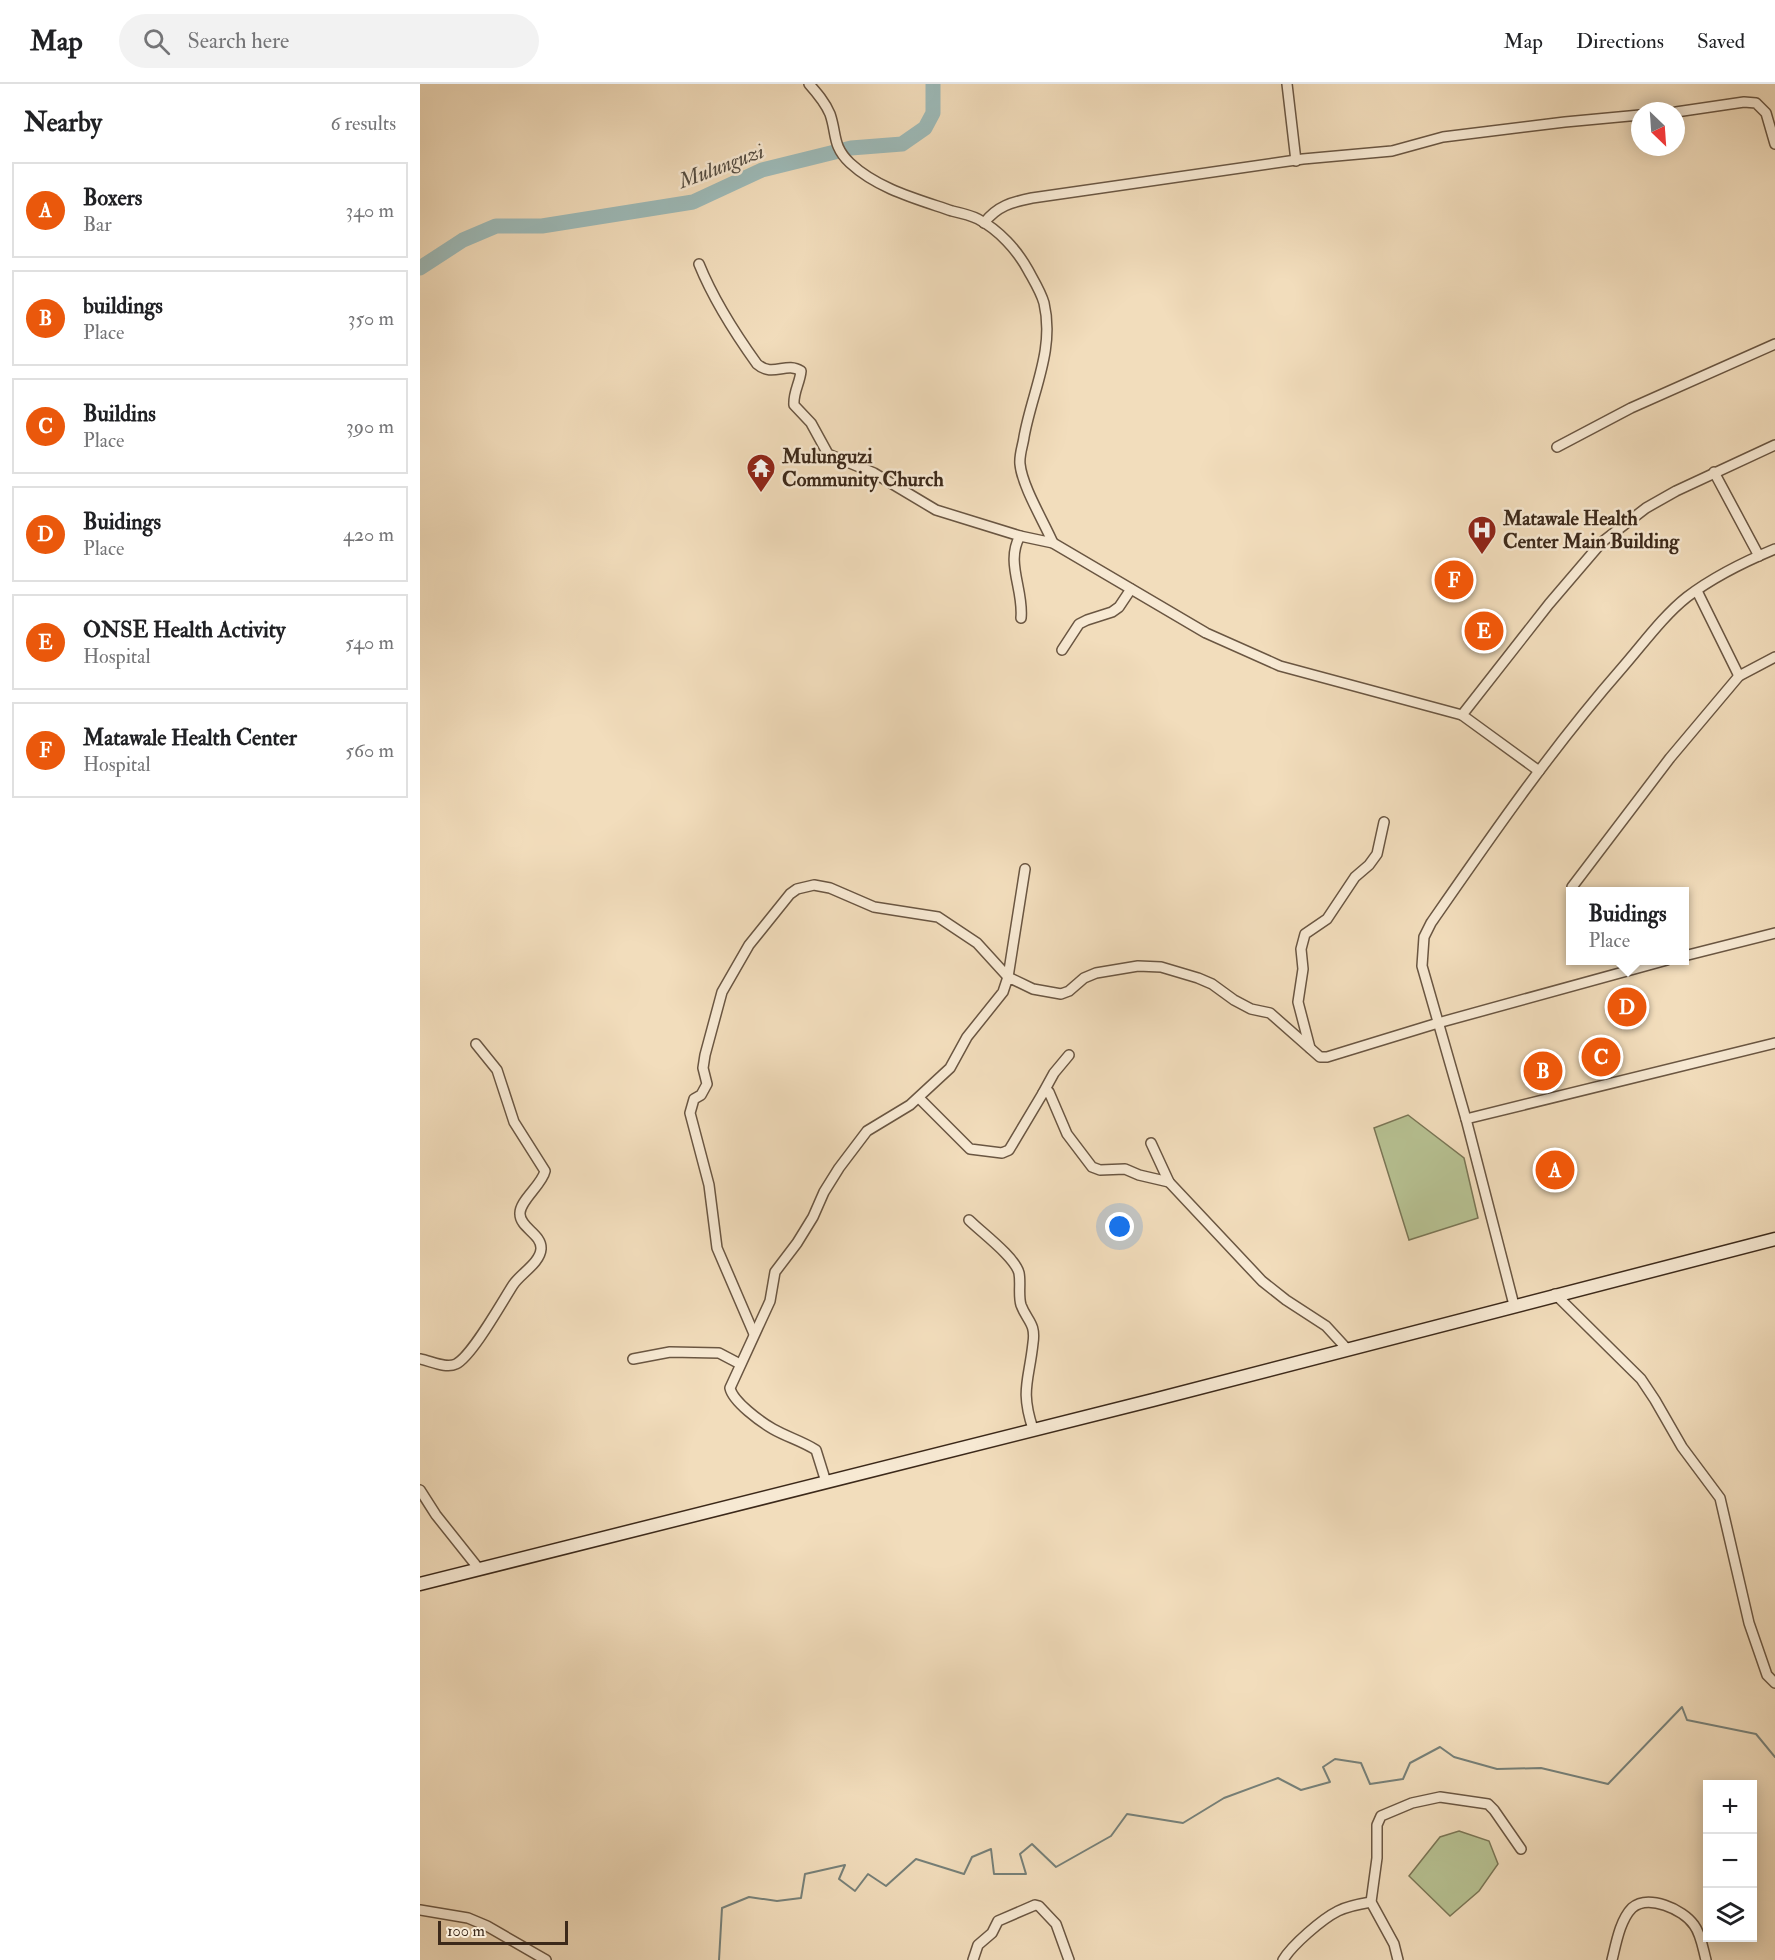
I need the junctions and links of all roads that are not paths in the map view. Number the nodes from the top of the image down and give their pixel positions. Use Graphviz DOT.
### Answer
graph roads {
  1 [pos="809,84"];
  2 [pos="1287,84"];
  3 [pos="1685,111"];
  4 [pos="1631,117"];
  5 [pos="1775,144"];
  6 [pos="1296,160"];
  7 [pos="984,223"];
  8 [pos="699,264"];
  9 [pos="1775,344"];
  10 [pos="1775,445"];
  11 [pos="1557,447"];
  12 [pos="1714,472"];
  13 [pos="1020,536"];
  14 [pos="1053,543"];
  15 [pos="1775,549"];
  16 [pos="1759,556"];
  17 [pos="1131,589"];
  18 [pos="1697,591"];
  19 [pos="1021,618"];
  20 [pos="1062,650"];
  21 [pos="1775,657"];
  22 [pos="1739,676"];
  23 [pos="1462,715"];
  24 [pos="1539,771"];
  25 [pos="1384,822"];
  26 [pos="1025,869"];
  27 [pos="1572,887"];
  28 [pos="1775,933"];
  29 [pos="1689,955"];
  30 [pos="1649,965"];
  31 [pos="1008,977"];
  32 [pos="1438,1023"];
  33 [pos="1775,1043"];
  34 [pos="476,1044"];
  35 [pos="1311,1050"];
  36 [pos="1069,1055"];
  37 [pos="1043,1093"];
  38 [pos="919,1098"];
  39 [pos="1466,1119"];
  40 [pos="1151,1143"];
  41 [pos="1169,1182"];
  42 [pos="969,1220"];
  43 [pos="1775,1239"];
  44 [pos="1555,1294"];
  45 [pos="1514,1305"];
  46 [pos="754,1334"];
  47 [pos="1348,1350"];
  48 [pos="420,1359"];
  49 [pos="633,1359"];
  50 [pos="740,1365"];
  51 [pos="1033,1429"];
  52 [pos="826,1482"];
  53 [pos="420,1490"];
  54 [pos="478,1569"];
  55 [pos="420,1584"];
  56 [pos="1775,1683"];
  57 [pos="1521,1850"];
  58 [pos="1371,1902"];
  59 [pos="420,1910"];
  60 [pos="546,1960"];
  61 [pos="973,1960"];
  62 [pos="1069,1960"];
  63 [pos="1284,1960"];
  64 [pos="1398,1960"];
  65 [pos="1612,1960"];
  66 [pos="1706,1960"];
  1 -- 7 [label="street"];
  2 -- 6 [label="street"];
  3 -- 5 [label="street"];
  4 -- 6 [label="street"];
  6 -- 7 [label="street"];
  7 -- 14 [label="street"];
  8 -- 13 [label="street"];
  9 -- 11 [label="street"];
  10 -- 12 [label="street"];
  12 -- 16 [label="street"];
  12 -- 23 [label="street"];
  13 -- 14 [label="street"];
  13 -- 19 [label="street"];
  14 -- 17 [label="street"];
  15 -- 16 [label="street"];
  16 -- 18 [label="street"];
  17 -- 20 [label="street"];
  17 -- 23 [label="street"];
  18 -- 22 [label="street"];
  18 -- 24 [label="street"];
  21 -- 22 [label="street"];
  22 -- 27 [label="street"];
  23 -- 24 [label="street"];
  24 -- 32 [label="street"];
  25 -- 35 [label="street"];
  26 -- 31 [label="street"];
  28 -- 29 [label="street"];
  30 -- 32 [label="street"];
  31 -- 35 [label="street"];
  31 -- 38 [label="street"];
  31 -- 46 [label="street"];
  32 -- 35 [label="street"];
  32 -- 39 [label="street"];
  33 -- 39 [label="street"];
  34 -- 48 [label="street"];
  36 -- 37 [label="street"];
  37 -- 38 [label="street"];
  37 -- 41 [label="street"];
  38 -- 46 [label="street"];
  39 -- 45 [label="street"];
  40 -- 41 [label="street"];
  41 -- 47 [label="street"];
  42 -- 51 [label="street"];
  43 -- 44 [label="main road"];
  44 -- 45 [label="main road"];
  44 -- 56 [label="street"];
  45 -- 47 [label="main road"];
  46 -- 50 [label="street"];
  47 -- 51 [label="main road"];
  49 -- 50 [label="street"];
  50 -- 52 [label="street"];
  51 -- 52 [label="main road"];
  52 -- 54 [label="main road"];
  53 -- 54 [label="street"];
  54 -- 55 [label="main road"];
  57 -- 58 [label="street"];
  58 -- 63 [label="street"];
  58 -- 64 [label="street"];
  59 -- 60 [label="street"];
  61 -- 62 [label="street"];
  65 -- 66 [label="street"];
}
